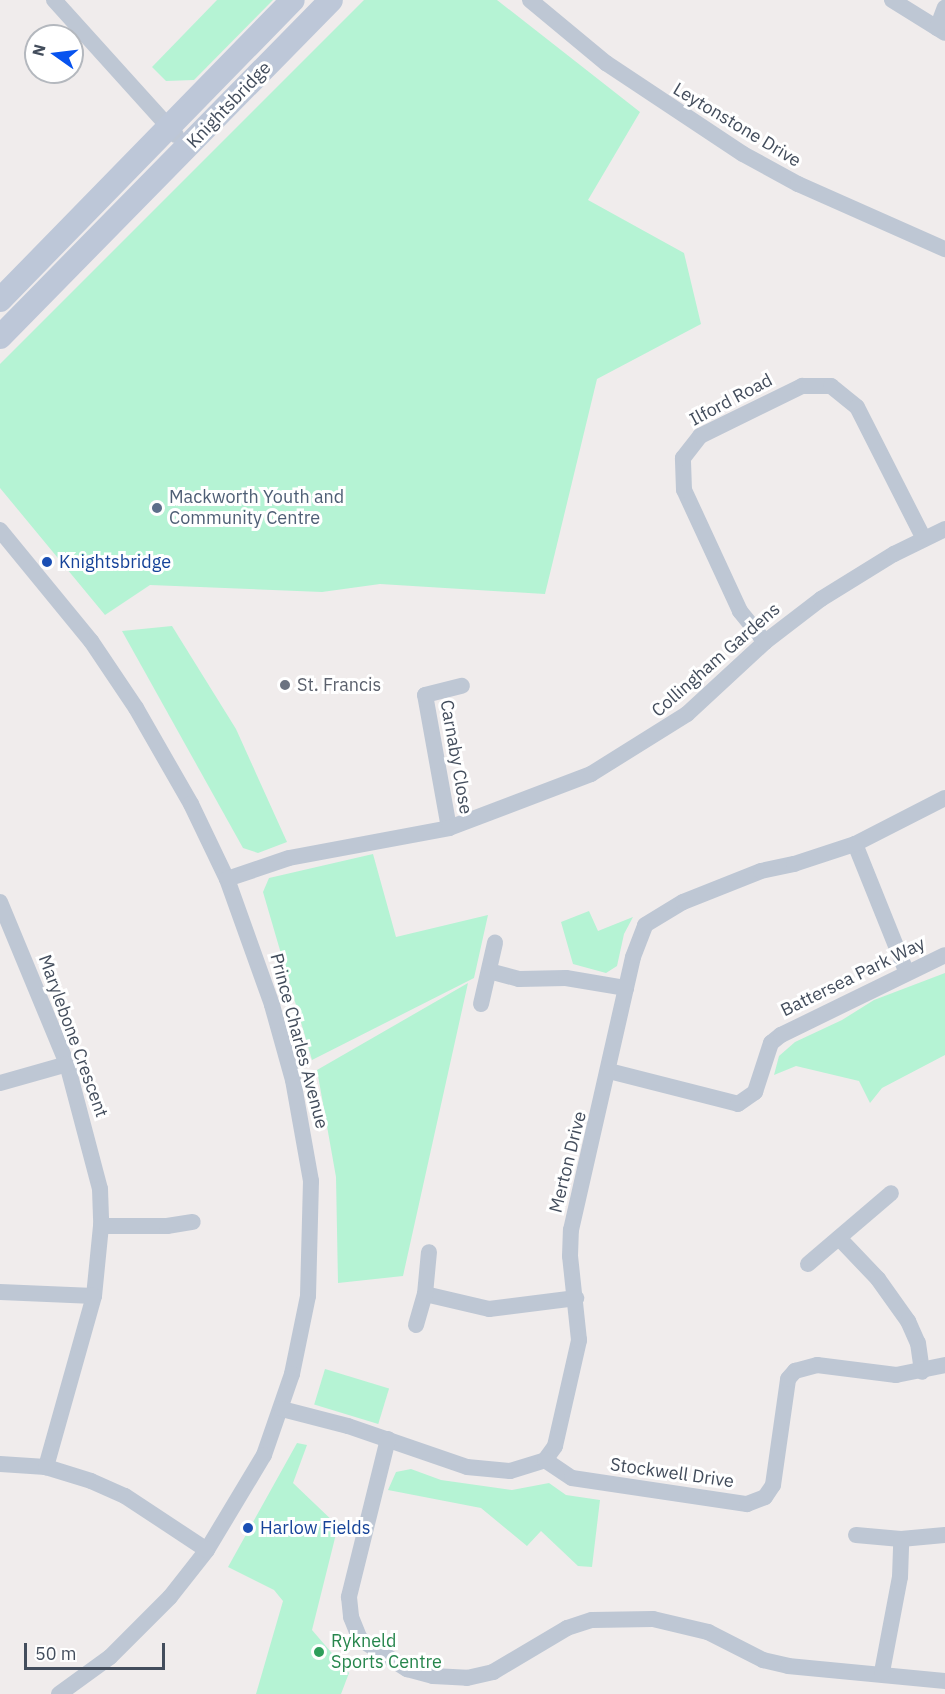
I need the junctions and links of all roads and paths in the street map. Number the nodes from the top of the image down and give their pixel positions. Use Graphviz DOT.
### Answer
graph roads {
  1 [pos="54,0"];
  2 [pos="293,0"];
  3 [pos="331,0"];
  4 [pos="530,0"];
  5 [pos="892,0"];
  6 [pos="945,8"];
  7 [pos="941,31"];
  8 [pos="169,127"];
  9 [pos="187,147"];
  10 [pos="945,249"];
  11 [pos="0,300"];
  12 [pos="0,337"];
  13 [pos="945,529"];
  14 [pos="0,530"];
  15 [pos="923,537"];
  16 [pos="765,642"];
  17 [pos="462,686"];
  18 [pos="945,798"];
  19 [pos="449,828"];
  20 [pos="855,843"];
  21 [pos="227,879"];
  22 [pos="0,902"];
  23 [pos="495,943"];
  24 [pos="945,955"];
  25 [pos="489,971"];
  26 [pos="906,971"];
  27 [pos="626,988"];
  28 [pos="481,1004"];
  29 [pos="67,1064"];
  30 [pos="609,1071"];
  31 [pos="0,1083"];
  32 [pos="891,1193"];
  33 [pos="193,1222"];
  34 [pos="101,1226"];
  35 [pos="839,1238"];
  36 [pos="429,1252"];
  37 [pos="808,1264"];
  38 [pos="0,1292"];
  39 [pos="425,1294"];
  40 [pos="94,1296"];
  41 [pos="576,1298"];
  42 [pos="416,1325"];
  43 [pos="945,1365"];
  44 [pos="922,1372"];
  45 [pos="282,1409"];
  46 [pos="388,1439"];
  47 [pos="545,1460"];
  48 [pos="0,1464"];
  49 [pos="46,1467"];
  50 [pos="856,1535"];
  51 [pos="945,1535"];
  52 [pos="901,1539"];
  53 [pos="207,1550"];
  54 [pos="882,1672"];
  55 [pos="945,1681"];
  56 [pos="59,1694"];
  1 -- 8 [label="street"];
  2 -- 8 [label="street, Knightsbridge"];
  3 -- 9 [label="street, Knightsbridge"];
  4 -- 10 [label="street, Leytonstone Drive"];
  5 -- 7 [label="street"];
  6 -- 7 [label="street"];
  8 -- 9 [label="street"];
  8 -- 11 [label="street, Knightsbridge"];
  9 -- 12 [label="street, Knightsbridge"];
  13 -- 15 [label="street, Collingham Gardens"];
  14 -- 21 [label="street, Prince Charles Avenue"];
  15 -- 16 [label="street, Collingham Gardens"];
  15 -- 16 [label="street, Ilford Road"];
  16 -- 19 [label="street, Collingham Gardens"];
  17 -- 19 [label="street, Carnaby Close"];
  18 -- 20 [label="street, Merton Drive"];
  19 -- 21 [label="street, Collingham Gardens"];
  20 -- 26 [label="street"];
  20 -- 27 [label="street, Merton Drive"];
  21 -- 45 [label="street, Prince Charles Avenue"];
  22 -- 29 [label="street, Marylebone Crescent"];
  23 -- 25 [label="street"];
  24 -- 26 [label="street, Battersea Park Way"];
  25 -- 27 [label="street"];
  25 -- 28 [label="street"];
  26 -- 30 [label="street, Battersea Park Way"];
  27 -- 30 [label="street, Merton Drive"];
  29 -- 31 [label="street"];
  29 -- 34 [label="street, Marylebone Crescent"];
  30 -- 41 [label="street, Merton Drive"];
  32 -- 35 [label="street"];
  33 -- 34 [label="street"];
  34 -- 40 [label="street, Marylebone Crescent"];
  35 -- 37 [label="street"];
  35 -- 44 [label="street"];
  36 -- 39 [label="street"];
  38 -- 40 [label="street"];
  39 -- 41 [label="street"];
  39 -- 42 [label="street"];
  40 -- 49 [label="street, Marylebone Crescent"];
  41 -- 47 [label="street, Merton Drive"];
  43 -- 44 [label="street, Stockwell Drive"];
  44 -- 47 [label="street, Stockwell Drive"];
  45 -- 46 [label="street"];
  45 -- 53 [label="street, Prince Charles Avenue"];
  46 -- 47 [label="street"];
  46 -- 54 [label="street"];
  48 -- 49 [label="street"];
  49 -- 53 [label="street"];
  50 -- 52 [label="street"];
  51 -- 52 [label="street"];
  52 -- 54 [label="street"];
  53 -- 56 [label="street, Prince Charles Avenue"];
  54 -- 55 [label="street"];
}
